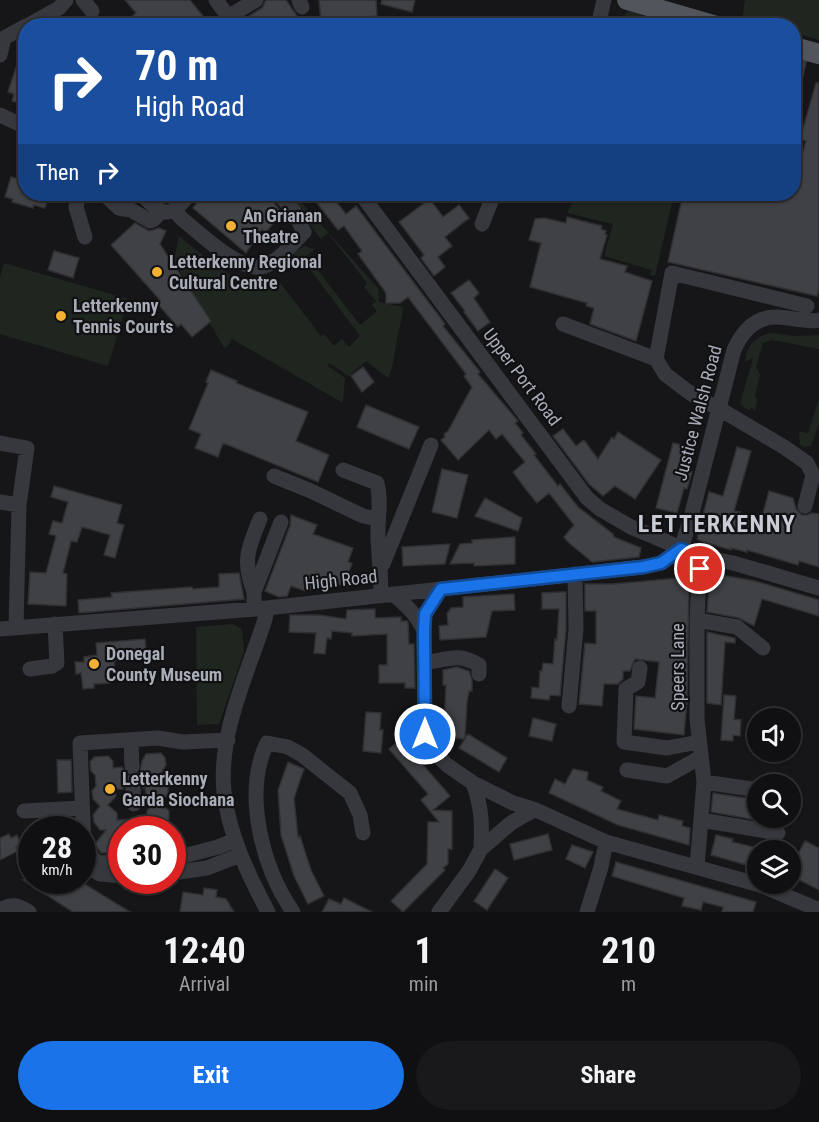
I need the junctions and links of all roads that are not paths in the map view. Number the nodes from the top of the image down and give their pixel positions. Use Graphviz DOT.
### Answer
graph roads {
  1 [pos="66,0"];
  2 [pos="216,0"];
  3 [pos="256,0"];
  4 [pos="604,0"];
  5 [pos="627,0"];
  6 [pos="41,18"];
  7 [pos="230,18"];
  8 [pos="235,18"];
  9 [pos="600,18"];
  10 [pos="689,18"];
  11 [pos="18,29"];
  12 [pos="2,35"];
  13 [pos="0,55"];
  14 [pos="0,115"];
  15 [pos="18,124"];
  16 [pos="78,201"];
  17 [pos="111,201"];
  18 [pos="153,201"];
  19 [pos="181,201"];
  20 [pos="285,201"];
  21 [pos="367,201"];
  22 [pos="491,201"];
  23 [pos="169,211"];
  24 [pos="482,224"];
  25 [pos="85,237"];
  26 [pos="807,306"];
  27 [pos="819,320"];
  28 [pos="563,324"];
  29 [pos="656,359"];
  30 [pos="718,408"];
  31 [pos="0,443"];
  32 [pos="431,445"];
  33 [pos="343,470"];
  34 [pos="274,476"];
  35 [pos="0,502"];
  36 [pos="19,505"];
  37 [pos="805,506"];
  38 [pos="260,519"];
  39 [pos="378,519"];
  40 [pos="280,522"];
  41 [pos="681,549"];
  42 [pos="700,556"];
  43 [pos="381,568"];
  44 [pos="575,574"];
  45 [pos="819,588"];
  46 [pos="441,589"];
  47 [pos="254,592"];
  48 [pos="387,595"];
  49 [pos="261,608"];
  50 [pos="697,620"];
  51 [pos="55,624"];
  52 [pos="16,627"];
  53 [pos="0,629"];
  54 [pos="424,631"];
  55 [pos="763,648"];
  56 [pos="425,662"];
  57 [pos="640,668"];
  58 [pos="30,669"];
  59 [pos="479,674"];
  60 [pos="569,706"];
  61 [pos="131,740"];
  62 [pos="228,740"];
  63 [pos="700,750"];
  64 [pos="132,767"];
  65 [pos="627,770"];
  66 [pos="704,782"];
  67 [pos="473,783"];
  68 [pos="747,788"];
  69 [pos="82,808"];
  70 [pos="534,810"];
  71 [pos="24,811"];
  72 [pos="701,820"];
  73 [pos="363,833"];
  74 [pos="778,833"];
  75 [pos="606,842"];
  76 [pos="238,848"];
  77 [pos="481,849"];
  78 [pos="186,856"];
  79 [pos="108,863"];
  80 [pos="697,867"];
  81 [pos="186,871"];
  82 [pos="0,910"];
  83 [pos="819,910"];
  84 [pos="29,912"];
  85 [pos="268,912"];
  86 [pos="293,912"];
  87 [pos="439,912"];
  88 [pos="586,912"];
  1 -- 6 [label="street"];
  2 -- 7 [label="street"];
  3 -- 8 [label="street"];
  4 -- 9 [label="street"];
  5 -- 10 [label="main road"];
  11 -- 12 [label="street"];
  12 -- 13 [label="street"];
  14 -- 15 [label="street"];
  16 -- 25 [label="street"];
  17 -- 23 [label="street"];
  18 -- 23 [label="street"];
  19 -- 23 [label="street"];
  20 -- 23 [label="street"];
  21 -- 41 [label="street, Upper Port Road"];
  22 -- 24 [label="street"];
  26 -- 29 [label="street"];
  27 -- 30 [label="street, Justice Walsh Road"];
  28 -- 29 [label="street"];
  29 -- 30 [label="street"];
  30 -- 37 [label="street"];
  30 -- 41 [label="street, Justice Walsh Road"];
  31 -- 36 [label="street"];
  32 -- 43 [label="street"];
  33 -- 39 [label="street"];
  34 -- 39 [label="street"];
  35 -- 36 [label="street"];
  36 -- 52 [label="street"];
  38 -- 47 [label="street"];
  39 -- 43 [label="street"];
  40 -- 47 [label="street"];
  41 -- 42 [label="street, Upper Port Road"];
  41 -- 44 [label="street, High Road"];
  42 -- 45 [label="street, Upper Port Road"];
  42 -- 50 [label="street, Speers Lane"];
  43 -- 48 [label="street"];
  44 -- 46 [label="street, High Road"];
  44 -- 60 [label="street"];
  46 -- 48 [label="street, High Road"];
  46 -- 54 [label="street"];
  47 -- 49 [label="street"];
  48 -- 49 [label="street, High Road"];
  48 -- 54 [label="street"];
  49 -- 51 [label="street, High Road"];
  49 -- 62 [label="street"];
  50 -- 55 [label="street"];
  50 -- 63 [label="street, Speers Lane"];
  51 -- 52 [label="street, High Road"];
  51 -- 58 [label="street"];
  52 -- 53 [label="street, High Road"];
  54 -- 56 [label="street"];
  56 -- 59 [label="street"];
  56 -- 67 [label="street"];
  57 -- 63 [label="street"];
  61 -- 62 [label="street"];
  61 -- 64 [label="street"];
  61 -- 69 [label="street"];
  62 -- 76 [label="street"];
  63 -- 65 [label="street"];
  63 -- 66 [label="street, Speers Lane"];
  66 -- 68 [label="street"];
  66 -- 72 [label="street, Speers Lane"];
  67 -- 70 [label="street"];
  67 -- 77 [label="street"];
  69 -- 71 [label="street"];
  69 -- 79 [label="street"];
  70 -- 75 [label="street"];
  70 -- 77 [label="street"];
  72 -- 74 [label="street"];
  72 -- 80 [label="street, Speers Lane"];
  73 -- 86 [label="street"];
  75 -- 80 [label="street"];
  75 -- 88 [label="street"];
  76 -- 78 [label="street"];
  76 -- 81 [label="street"];
  76 -- 85 [label="street"];
  77 -- 87 [label="street"];
  80 -- 83 [label="street"];
  82 -- 84 [label="street"];
}
